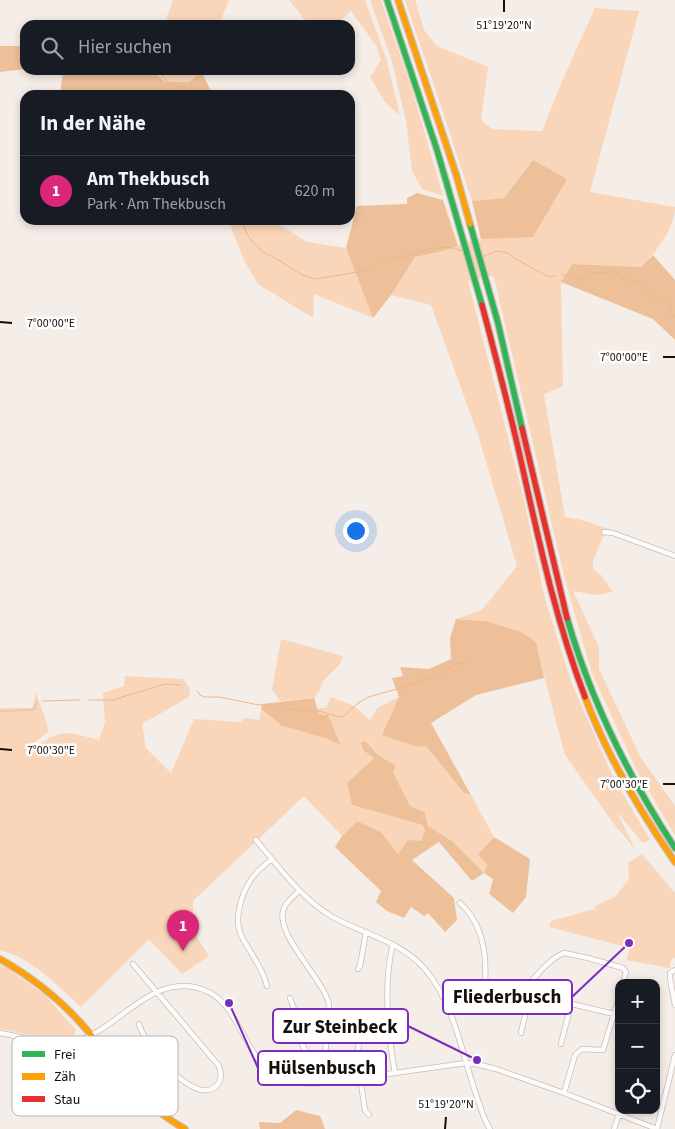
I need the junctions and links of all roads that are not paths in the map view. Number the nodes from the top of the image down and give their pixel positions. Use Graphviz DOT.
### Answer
graph roads {
  1 [pos="387,0"];
  2 [pos="398,0"];
  3 [pos="604,532"];
  4 [pos="675,556"];
  5 [pos="256,840"];
  6 [pos="675,848"];
  7 [pos="272,859"];
  8 [pos="675,862"];
  9 [pos="299,891"];
  10 [pos="460,903"];
  11 [pos="366,932"];
  12 [pos="393,944"];
  13 [pos="0,959"];
  14 [pos="133,964"];
  15 [pos="358,969"];
  16 [pos="675,970"];
  17 [pos="624,979"];
  18 [pos="485,981"];
  19 [pos="267,986"];
  20 [pos="521,990"];
  21 [pos="158,992"];
  22 [pos="530,994"];
  23 [pos="290,998"];
  24 [pos="571,1004"];
  25 [pos="675,1005"];
  26 [pos="451,1012"];
  27 [pos="615,1012"];
  28 [pos="139,1024"];
  29 [pos="0,1033"];
  30 [pos="522,1033"];
  31 [pos="90,1035"];
  32 [pos="18,1036"];
  33 [pos="143,1036"];
  34 [pos="356,1038"];
  35 [pos="561,1044"];
  36 [pos="675,1055"];
  37 [pos="466,1063"];
  38 [pos="395,1073"];
  39 [pos="178,1076"];
  40 [pos="358,1078"];
  41 [pos="317,1083"];
  42 [pos="323,1083"];
  43 [pos="564,1094"];
  44 [pos="615,1113"];
  45 [pos="619,1114"];
  46 [pos="369,1115"];
  47 [pos="164,1116"];
  48 [pos="185,1129"];
  49 [pos="490,1129"];
  50 [pos="614,1129"];
  51 [pos="657,1129"];
  1 -- 8 [label="main road"];
  2 -- 6 [label="main road"];
  3 -- 4 [label="street"];
  5 -- 7 [label="street"];
  7 -- 9 [label="street"];
  7 -- 19 [label="street"];
  9 -- 11 [label="street"];
  9 -- 42 [label="street"];
  10 -- 18 [label="street"];
  11 -- 12 [label="street"];
  11 -- 15 [label="street"];
  12 -- 26 [label="street"];
  12 -- 38 [label="street"];
  13 -- 31 [label="main road"];
  14 -- 21 [label="street"];
  16 -- 25 [label="street"];
  17 -- 20 [label="street"];
  18 -- 20 [label="street"];
  18 -- 26 [label="street"];
  20 -- 22 [label="street"];
  21 -- 31 [label="street"];
  21 -- 39 [label="street"];
  21 -- 41 [label="street"];
  22 -- 24 [label="street"];
  22 -- 30 [label="street"];
  23 -- 41 [label="street"];
  24 -- 27 [label="street"];
  24 -- 35 [label="street"];
  26 -- 37 [label="street"];
  27 -- 43 [label="street"];
  28 -- 33 [label="street"];
  29 -- 32 [label="street"];
  34 -- 40 [label="street"];
  36 -- 51 [label="street"];
  37 -- 38 [label="street"];
  37 -- 43 [label="street"];
  37 -- 49 [label="street"];
  38 -- 40 [label="street"];
  40 -- 42 [label="street"];
  40 -- 46 [label="street"];
  41 -- 42 [label="street"];
  43 -- 44 [label="street"];
  45 -- 50 [label="street"];
  45 -- 51 [label="street"];
  47 -- 48 [label="main road"];
}
